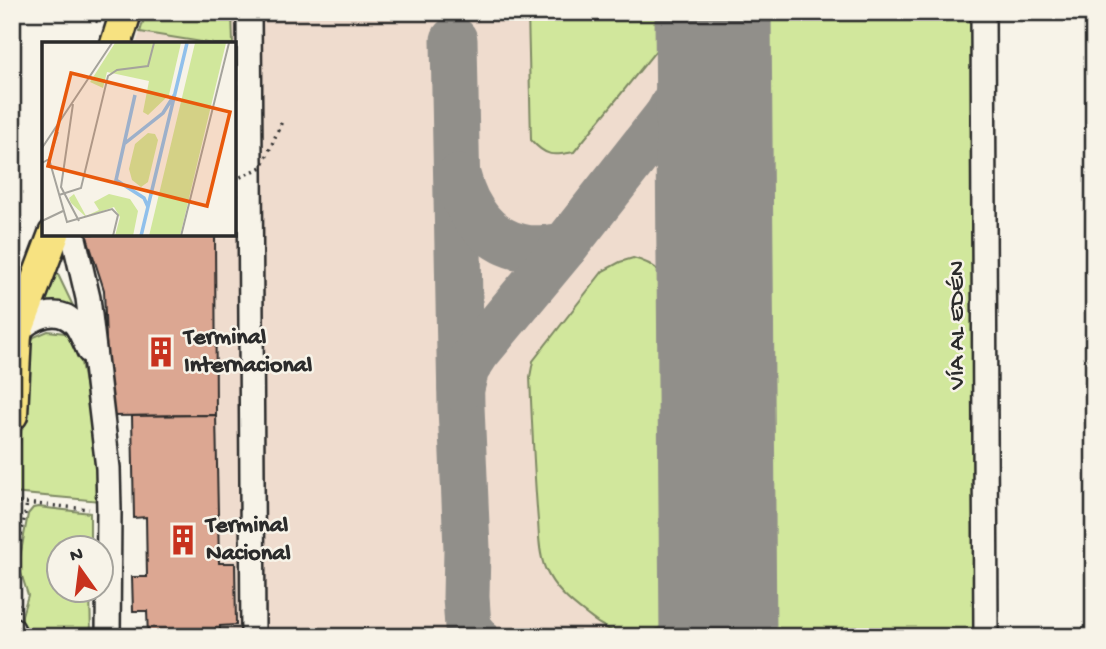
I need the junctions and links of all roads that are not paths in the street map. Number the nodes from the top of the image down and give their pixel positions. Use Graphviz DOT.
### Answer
graph roads {
  1 [pos="249,12"];
  2 [pos="982,12"];
  3 [pos="53,236"];
  4 [pos="73,236"];
  5 [pos="14,339"];
  6 [pos="96,363"];
  7 [pos="12,415"];
  8 [pos="108,637"];
  9 [pos="253,637"];
  10 [pos="986,637"];
  1 -- 9 [label="street"];
  2 -- 10 [label="street, VÍA AL EDÉN"];
  3 -- 5 [label="main road"];
  4 -- 6 [label="street"];
  5 -- 6 [label="street"];
  5 -- 7 [label="main road"];
  6 -- 8 [label="street"];
}
